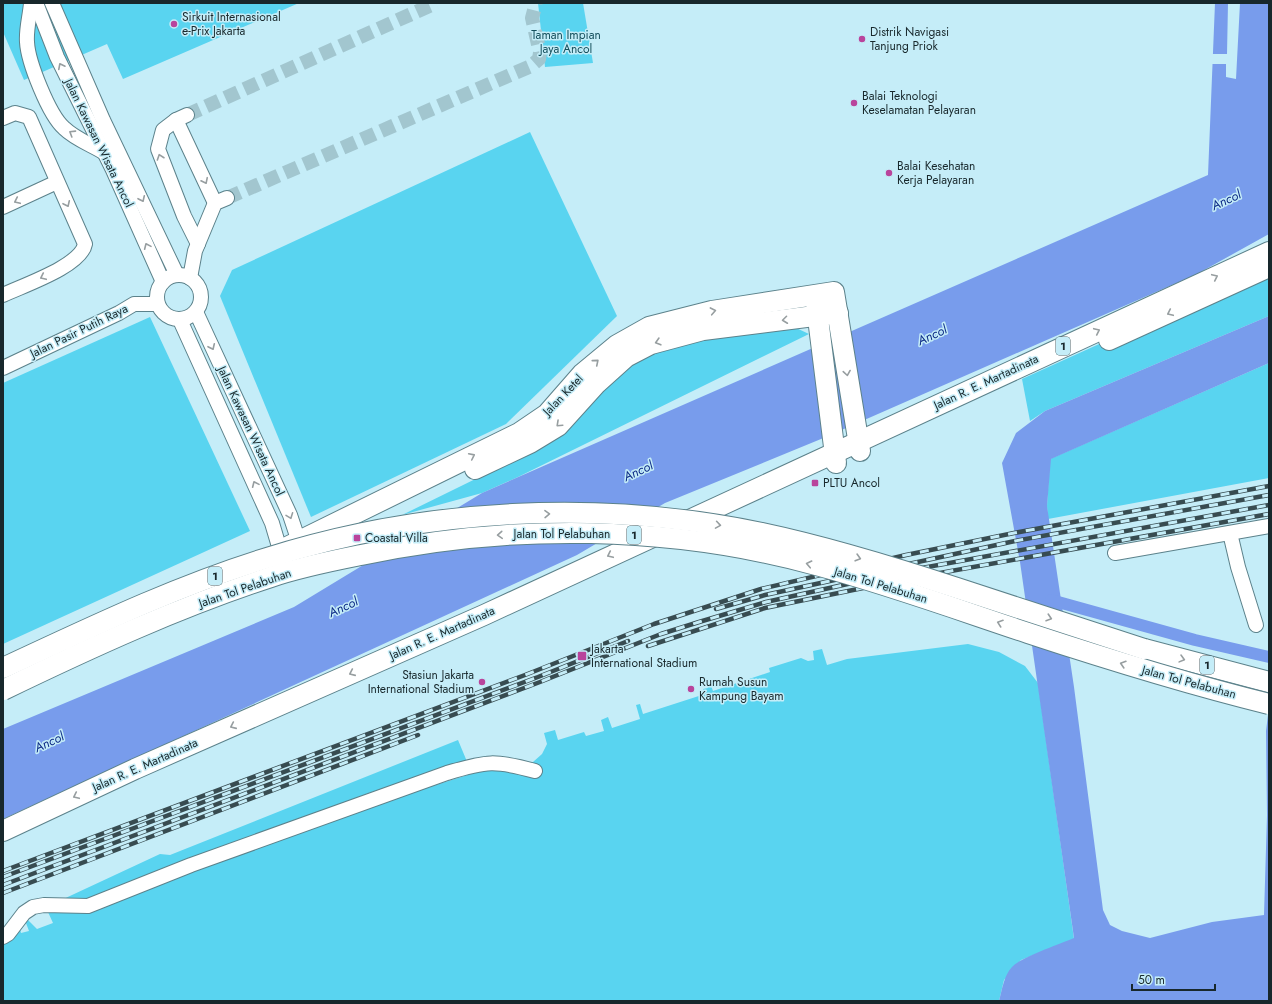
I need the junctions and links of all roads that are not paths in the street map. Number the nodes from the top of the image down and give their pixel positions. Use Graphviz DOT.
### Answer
graph roads {
  1 [pos="31,3"];
  2 [pos="36,3"];
  3 [pos="52,3"];
  4 [pos="3,118"];
  5 [pos="106,153"];
  6 [pos="57,182"];
  7 [pos="3,207"];
  8 [pos="198,244"];
  9 [pos="1269,252"];
  10 [pos="1269,266"];
  11 [pos="183,276"];
  12 [pos="163,282"];
  13 [pos="815,294"];
  14 [pos="3,295"];
  15 [pos="157,304"];
  16 [pos="196,312"];
  17 [pos="838,313"];
  18 [pos="818,316"];
  19 [pos="180,320"];
  20 [pos="677,328"];
  21 [pos="3,368"];
  22 [pos="858,441"];
  23 [pos="835,451"];
  24 [pos="1269,526"];
  25 [pos="1230,533"];
  26 [pos="302,546"];
  27 [pos="1115,553"];
  28 [pos="283,554"];
  29 [pos="1256,625"];
  30 [pos="3,668"];
  31 [pos="3,673"];
  32 [pos="1269,682"];
  33 [pos="3,690"];
  34 [pos="3,694"];
  35 [pos="1269,704"];
  36 [pos="535,771"];
  37 [pos="3,831"];
  38 [pos="3,937"];
  5 -- 1 [label="street, one-way"];
  5 -- 2 [label="street, Jalan Kawasan Wisata Ancol, one-way"];
  3 -- 11 [label="street, Jalan Kawasan Wisata Ancol, one-way"];
  4 -- 6 [label="street"];
  12 -- 5 [label="street, Jalan Kawasan Wisata Ancol, one-way"];
  6 -- 7 [label="street, one-way"];
  6 -- 14 [label="street, one-way"];
  8 -- 8 [label="street, one-way"];
  8 -- 11 [label="street"];
  22 -- 9 [label="highway, Jalan R. E. Martadinata / 1, one-way"];
  10 -- 22 [label="highway, Jalan R. E. Martadinata / 1, one-way"];
  11 -- 12 [label="street"];
  11 -- 16 [label="street"];
  12 -- 15 [label="street"];
  13 -- 17 [label="highway, Jalan Ketel"];
  13 -- 18 [label="highway"];
  20 -- 13 [label="highway, Jalan Ketel, one-way"];
  15 -- 19 [label="street"];
  15 -- 21 [label="street, Jalan Pasir Putih Raya"];
  16 -- 19 [label="street"];
  16 -- 26 [label="street, Jalan Kawasan Wisata Ancol, one-way"];
  17 -- 18 [label="highway, Jalan Ketel"];
  17 -- 22 [label="highway, Jalan Ketel, one-way"];
  18 -- 20 [label="highway, Jalan Ketel, one-way"];
  18 -- 23 [label="highway"];
  28 -- 19 [label="street, Jalan Kawasan Wisata Ancol, one-way"];
  20 -- 26 [label="highway, Jalan Ketel"];
  22 -- 23 [label="highway, Jalan R. E. Martadinata / 1"];
  23 -- 37 [label="highway, Jalan R. E. Martadinata / 1, one-way"];
  24 -- 25 [label="street"];
  25 -- 27 [label="street"];
  25 -- 29 [label="street"];
  26 -- 28 [label="highway, Jalan Ketel"];
  28 -- 31 [label="highway"];
  28 -- 34 [label="highway"];
  30 -- 32 [label="highway, Jalan Tol Pelabuhan / 1, one-way, bridge"];
  35 -- 33 [label="highway, Jalan Tol Pelabuhan / 1, one-way, bridge"];
  36 -- 38 [label="street"];
}
